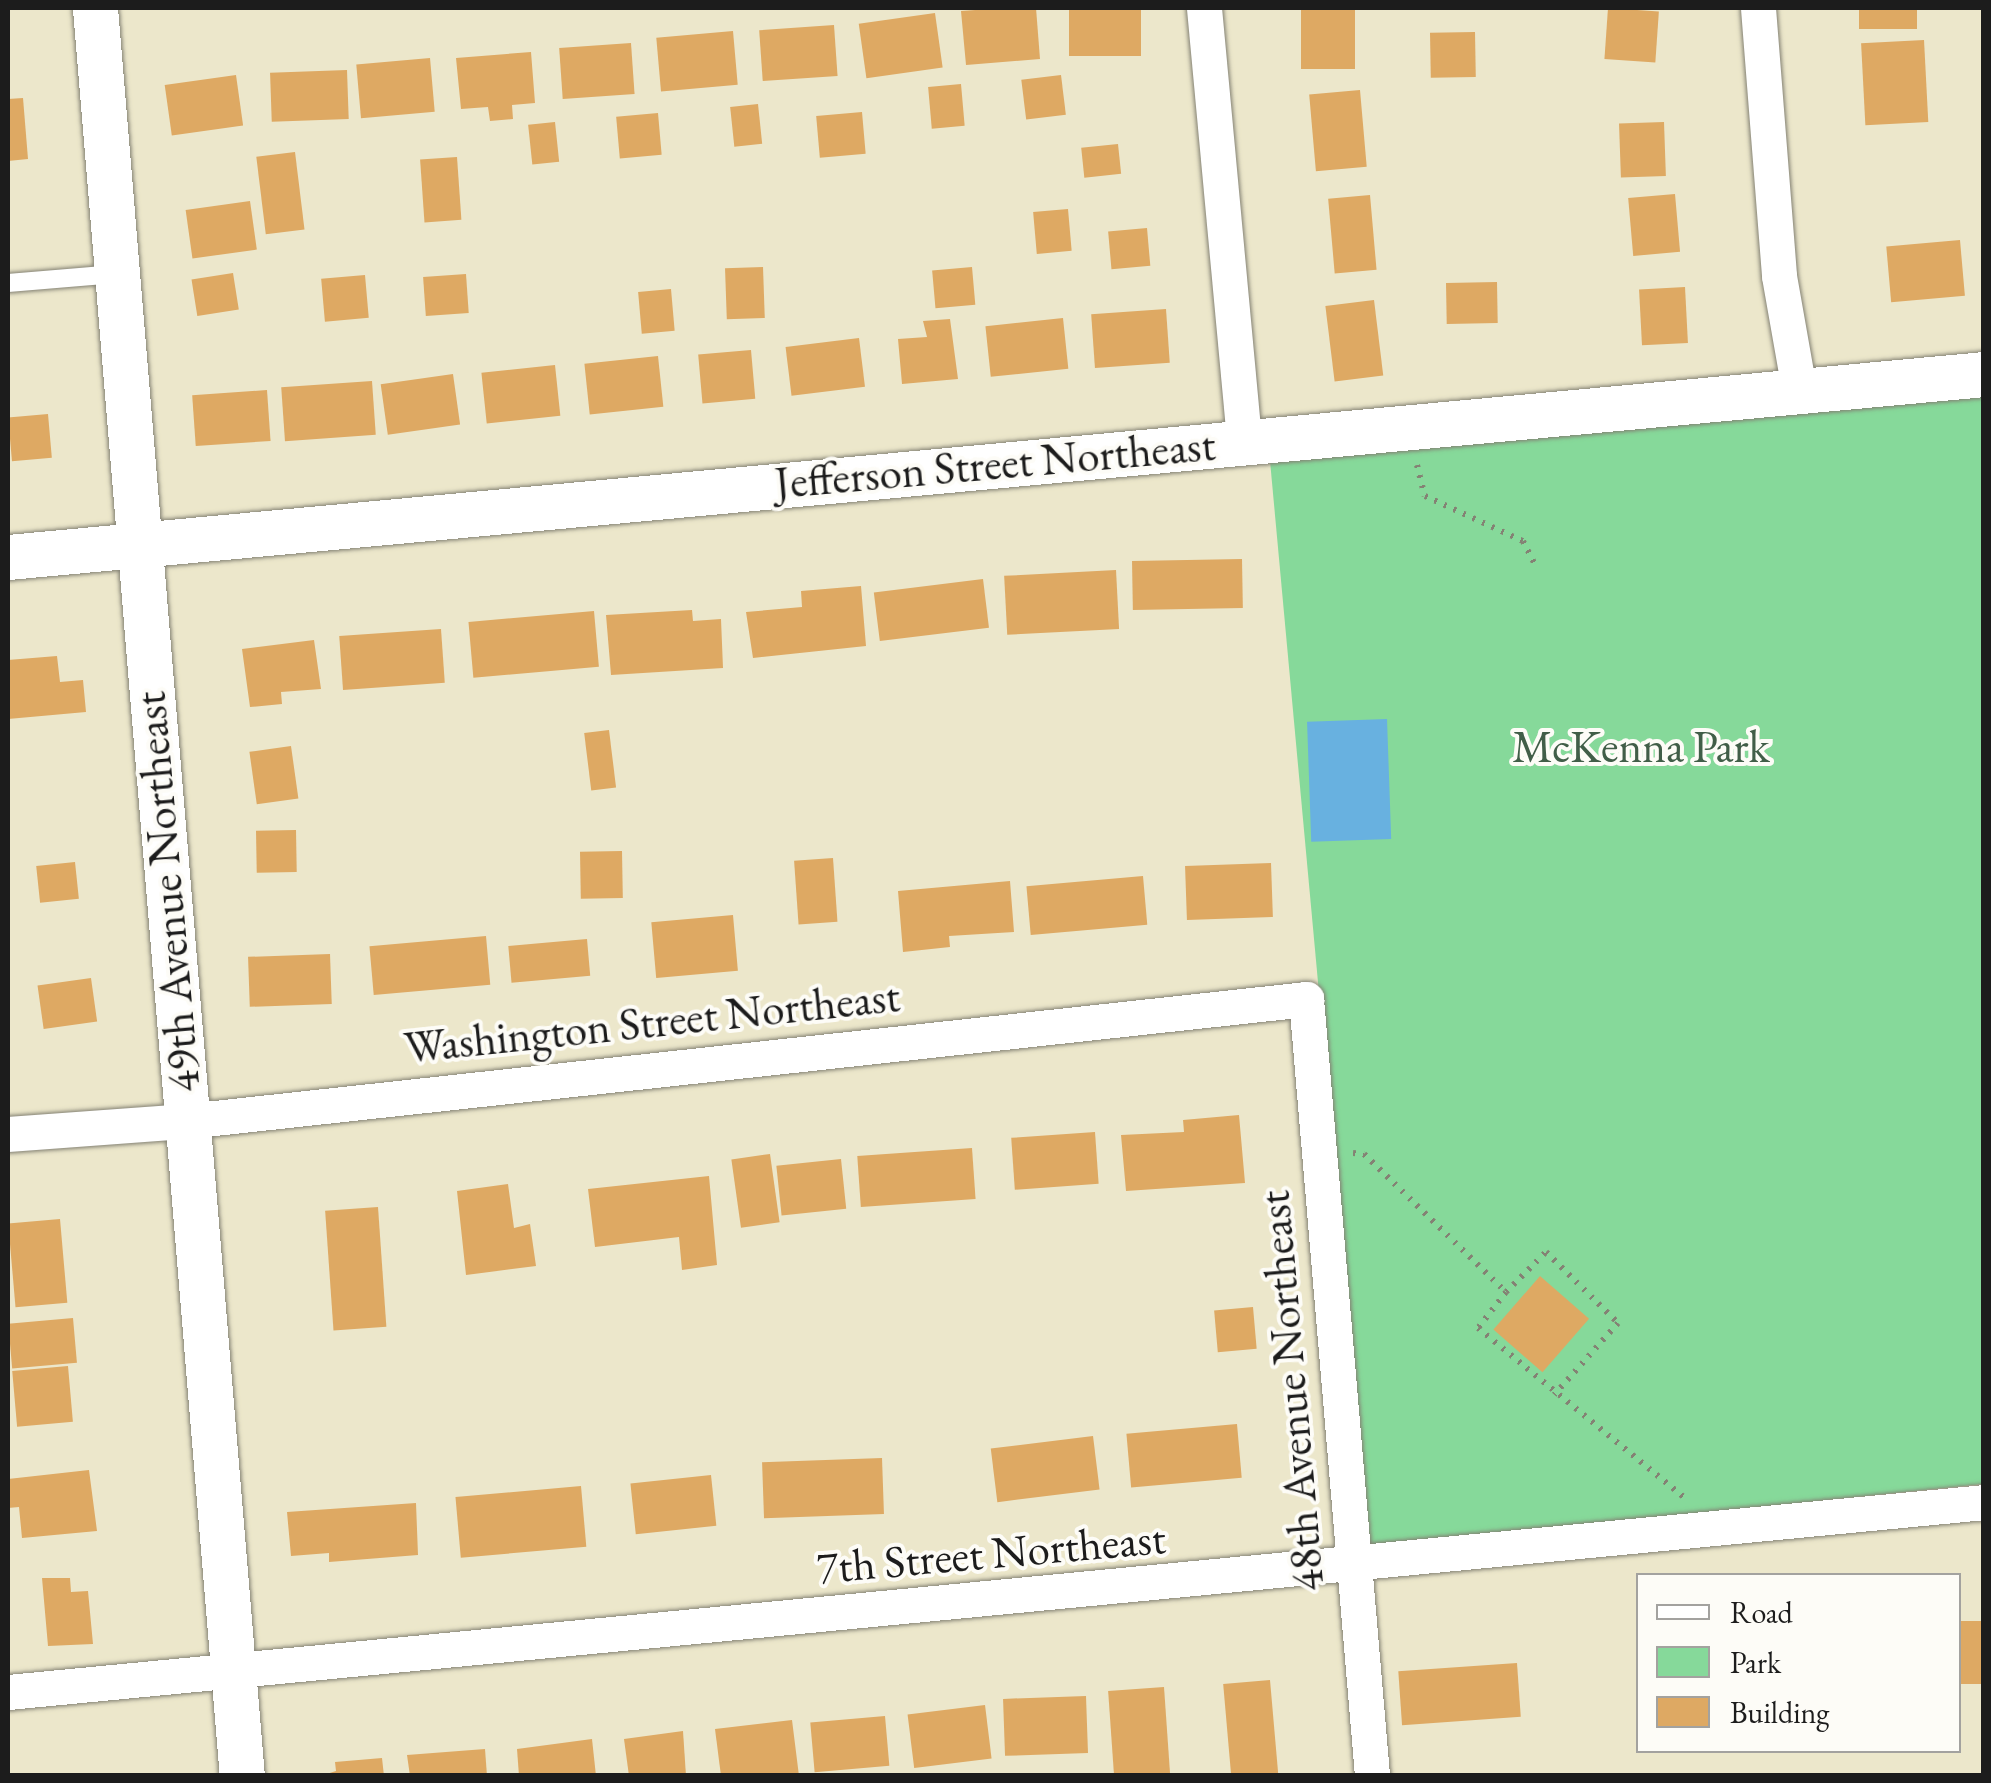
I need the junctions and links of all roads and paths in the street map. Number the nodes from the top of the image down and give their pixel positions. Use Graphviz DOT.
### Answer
graph roads {
  1 [pos="95,8"];
  2 [pos="1204,8"];
  3 [pos="1758,8"];
  4 [pos="116,274"];
  5 [pos="8,283"];
  6 [pos="1984,374"];
  7 [pos="1799,389"];
  8 [pos="1406,426"];
  9 [pos="1244,440"];
  10 [pos="137,545"];
  11 [pos="8,556"];
  12 [pos="1535,565"];
  13 [pos="1306,999"];
  14 [pos="187,1120"];
  15 [pos="8,1134"];
  16 [pos="1319,1152"];
  17 [pos="1506,1292"];
  18 [pos="1554,1395"];
  19 [pos="1984,1502"];
  20 [pos="1696,1532"];
  21 [pos="1354,1567"];
  22 [pos="232,1672"];
  23 [pos="8,1692"];
  24 [pos="242,1776"];
  25 [pos="1372,1776"];
  1 -- 4 [label="street, 49th Avenue Northeast"];
  2 -- 9 [label="street"];
  3 -- 7 [label="street"];
  4 -- 5 [label="lane"];
  4 -- 10 [label="street, 49th Avenue Northeast"];
  6 -- 7 [label="street, Jefferson Street Northeast"];
  7 -- 8 [label="street, Jefferson Street Northeast"];
  8 -- 9 [label="street, Jefferson Street Northeast"];
  8 -- 12 [label="path"];
  9 -- 10 [label="street, Jefferson Street Northeast"];
  10 -- 11 [label="street, Jefferson Street Northeast"];
  10 -- 14 [label="street, 49th Avenue Northeast"];
  13 -- 14 [label="street, Washington Street Northeast"];
  13 -- 16 [label="street, 48th Avenue Northeast"];
  14 -- 15 [label="street, Washington Street Northeast"];
  14 -- 22 [label="street, 49th Avenue Northeast"];
  16 -- 17 [label="path"];
  16 -- 21 [label="street, 48th Avenue Northeast"];
  17 -- 18 [label="path"];
  17 -- 18 [label="path"];
  18 -- 20 [label="path"];
  19 -- 20 [label="street, 7th Street Northeast"];
  20 -- 21 [label="street, 7th Street Northeast"];
  21 -- 22 [label="street, 7th Street Northeast"];
  21 -- 25 [label="street, 48th Avenue Northeast"];
  22 -- 23 [label="street, 7th Street Northeast"];
  22 -- 24 [label="street, 49th Avenue Northeast"];
}
